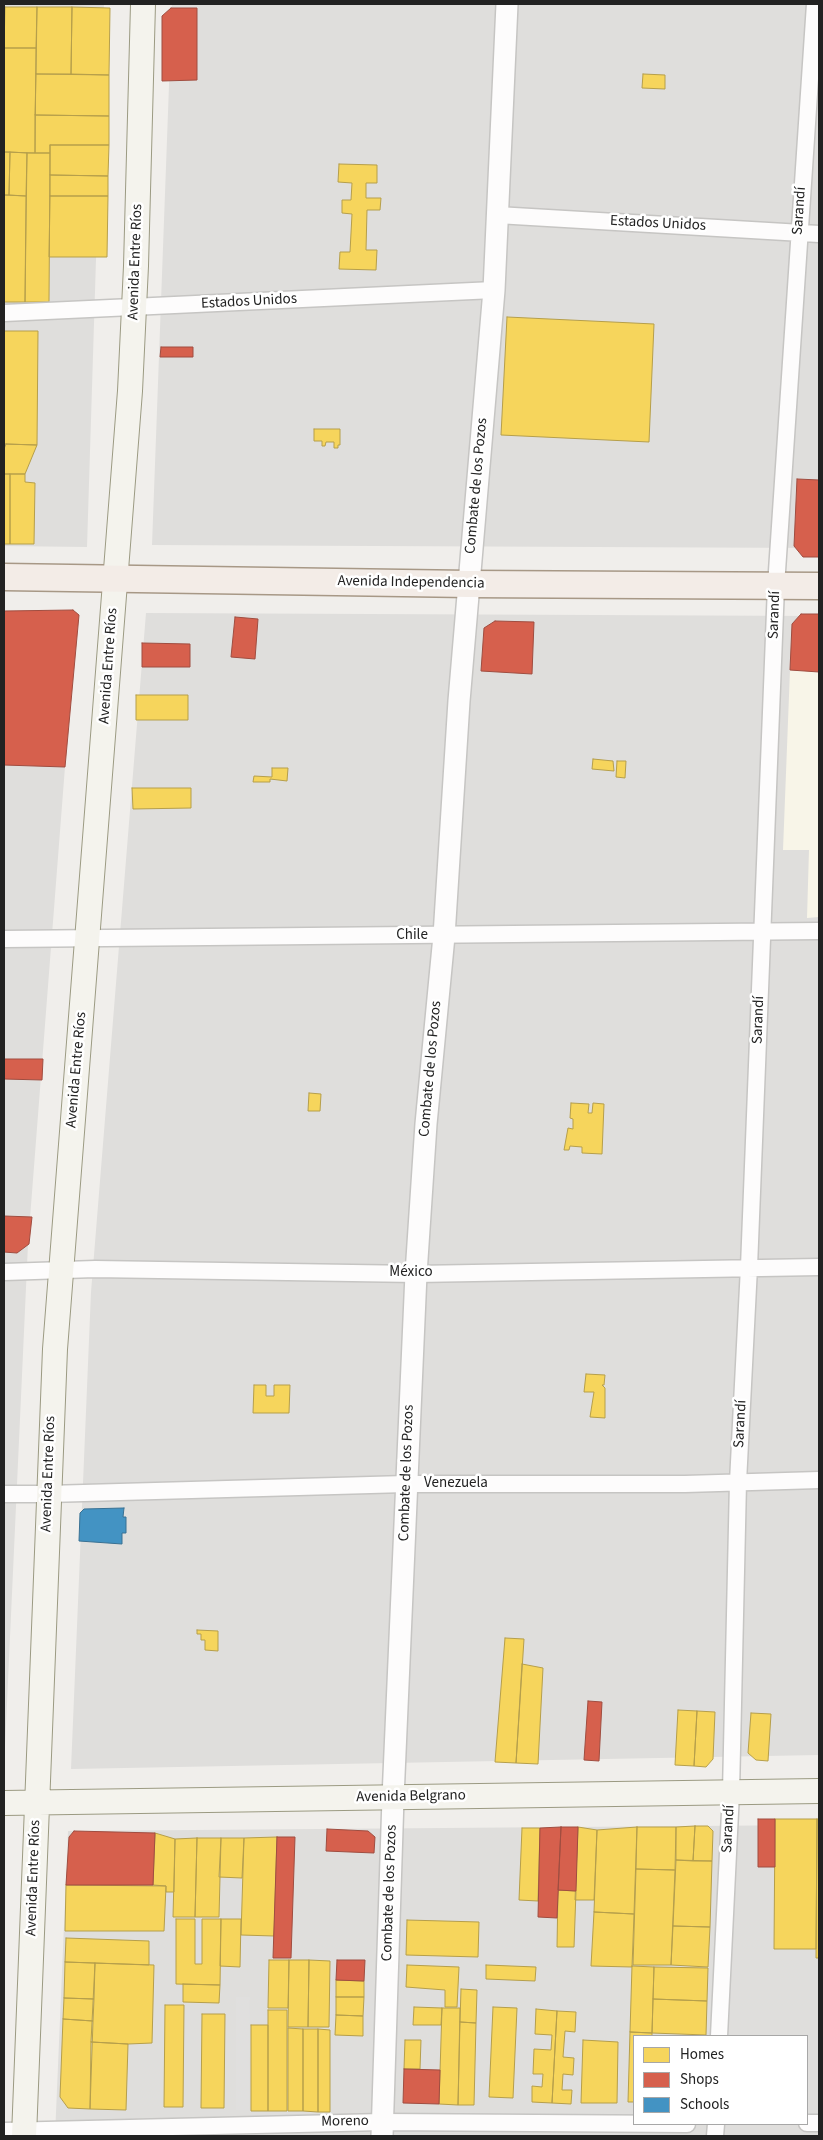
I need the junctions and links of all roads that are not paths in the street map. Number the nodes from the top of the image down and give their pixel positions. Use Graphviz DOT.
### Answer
graph roads {
  1 [pos="144,4"];
  2 [pos="507,4"];
  3 [pos="815,4"];
  4 [pos="497,215"];
  5 [pos="798,233"];
  6 [pos="819,234"];
  7 [pos="494,290"];
  8 [pos="134,308"];
  9 [pos="4,313"];
  10 [pos="4,577"];
  11 [pos="116,577"];
  12 [pos="469,584"];
  13 [pos="776,586"];
  14 [pos="819,586"];
  15 [pos="763,931"];
  16 [pos="819,931"];
  17 [pos="444,936"];
  18 [pos="87,938"];
  19 [pos="4,939"];
  20 [pos="749,1267"];
  21 [pos="819,1267"];
  22 [pos="60,1271"];
  23 [pos="4,1272"];
  24 [pos="416,1274"];
  25 [pos="819,1480"];
  26 [pos="738,1482"];
  27 [pos="406,1484"];
  28 [pos="4,1494"];
  29 [pos="48,1494"];
  30 [pos="819,1791"];
  31 [pos="730,1792"];
  32 [pos="393,1798"];
  33 [pos="37,1803"];
  34 [pos="4,1804"];
  35 [pos="720,2035"];
  36 [pos="633,2125"];
  37 [pos="382,2129"];
  38 [pos="17,2133"];
  1 -- 8 [label="main road, Avenida Entre Ríos"];
  2 -- 4 [label="street, Combate de los Pozos"];
  3 -- 5 [label="street, Sarandí"];
  4 -- 5 [label="street, Estados Unidos"];
  4 -- 7 [label="street, Combate de los Pozos"];
  5 -- 6 [label="street, Estados Unidos"];
  5 -- 13 [label="street, Sarandí"];
  7 -- 8 [label="street, Estados Unidos"];
  7 -- 12 [label="street, Combate de los Pozos"];
  8 -- 9 [label="street, Estados Unidos"];
  8 -- 11 [label="main road, Avenida Entre Ríos"];
  10 -- 11 [label="main road, Avenida Independencia"];
  11 -- 12 [label="main road, Avenida Independencia"];
  11 -- 18 [label="main road, Avenida Entre Ríos"];
  12 -- 13 [label="main road, Avenida Independencia"];
  12 -- 17 [label="street, Combate de los Pozos"];
  13 -- 14 [label="main road, Avenida Independencia"];
  13 -- 15 [label="street, Sarandí"];
  15 -- 16 [label="street, Chile"];
  15 -- 17 [label="street, Chile"];
  15 -- 20 [label="street, Sarandí"];
  17 -- 18 [label="street, Chile"];
  17 -- 24 [label="street, Combate de los Pozos"];
  18 -- 19 [label="street, Chile"];
  18 -- 22 [label="main road, Avenida Entre Ríos"];
  20 -- 21 [label="street, México"];
  20 -- 24 [label="street, México"];
  20 -- 26 [label="street, Sarandí"];
  22 -- 23 [label="street, México"];
  22 -- 24 [label="street, México"];
  22 -- 29 [label="main road, Avenida Entre Ríos"];
  24 -- 27 [label="street, Combate de los Pozos"];
  25 -- 26 [label="street, Venezuela"];
  26 -- 27 [label="street, Venezuela"];
  26 -- 31 [label="street, Sarandí"];
  27 -- 29 [label="street, Venezuela"];
  27 -- 32 [label="street, Combate de los Pozos"];
  28 -- 29 [label="street, Venezuela"];
  29 -- 33 [label="main road, Avenida Entre Ríos"];
  30 -- 31 [label="main road, Avenida Belgrano"];
  31 -- 32 [label="main road, Avenida Belgrano"];
  31 -- 35 [label="street, Sarandí"];
  32 -- 33 [label="main road, Avenida Belgrano"];
  32 -- 37 [label="street, Combate de los Pozos"];
  33 -- 34 [label="main road, Avenida Belgrano"];
  33 -- 38 [label="main road, Avenida Entre Ríos"];
  36 -- 37 [label="street, Moreno"];
  37 -- 38 [label="street, Moreno"];
}
